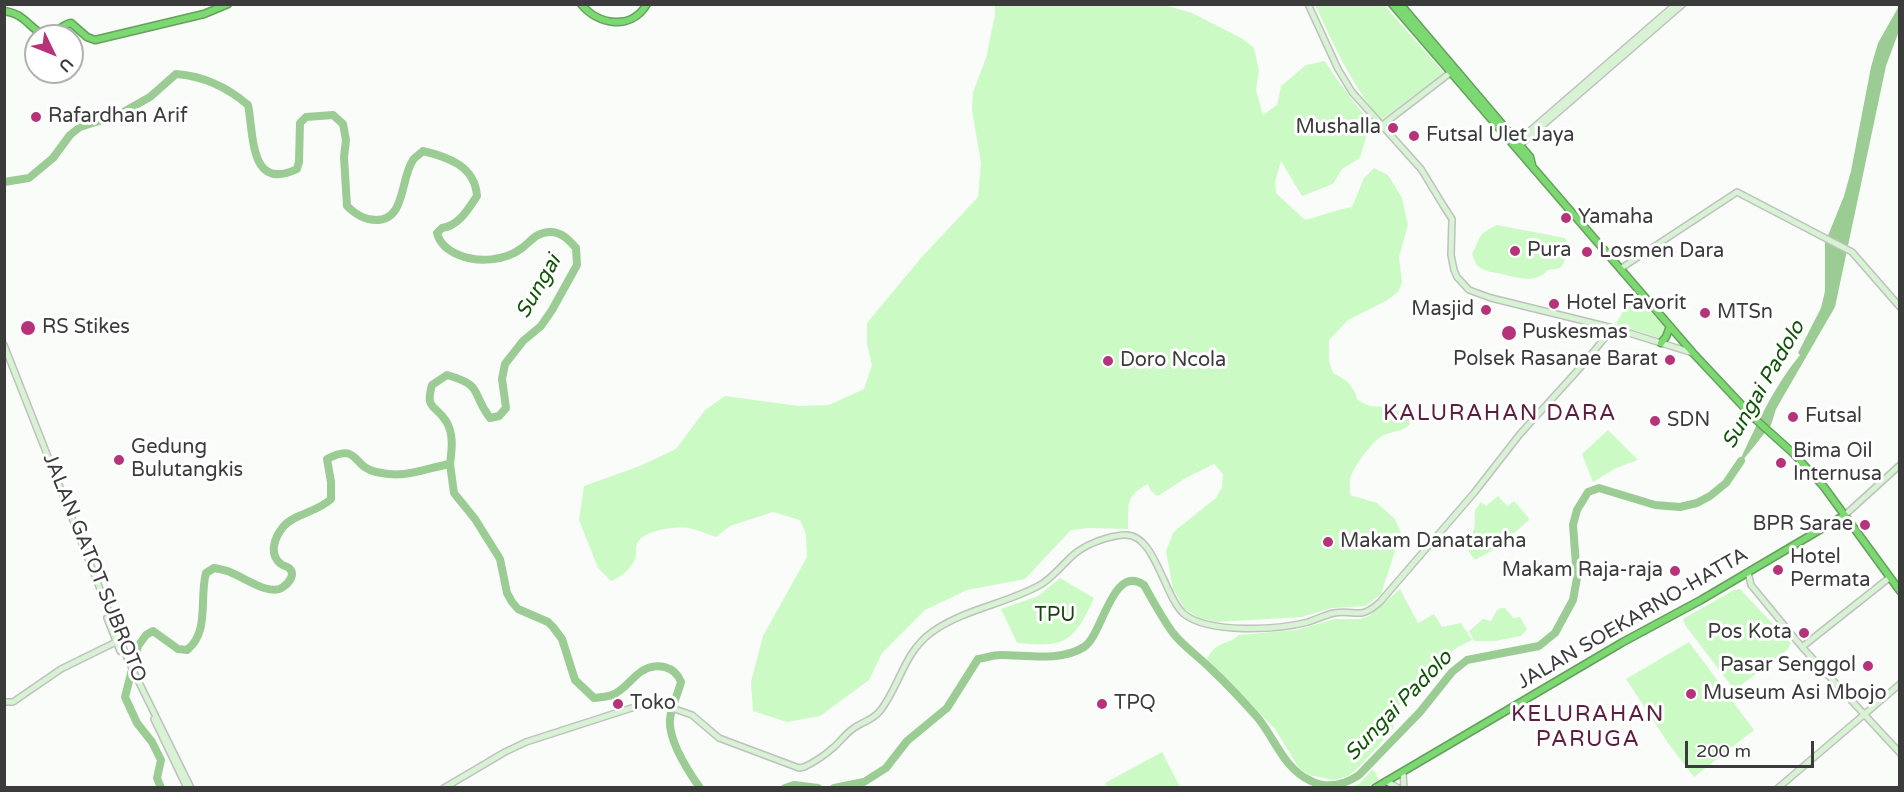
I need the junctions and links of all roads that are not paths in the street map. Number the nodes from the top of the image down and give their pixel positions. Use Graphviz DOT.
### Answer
graph roads {
  1 [pos="228,4"];
  2 [pos="581,4"];
  3 [pos="647,4"];
  4 [pos="1308,4"];
  5 [pos="1392,4"];
  6 [pos="1400,4"];
  7 [pos="1676,4"];
  8 [pos="1683,4"];
  9 [pos="4,11"];
  10 [pos="1450,73"];
  11 [pos="1579,90"];
  12 [pos="1381,126"];
  13 [pos="1519,143"];
  14 [pos="1533,166"];
  15 [pos="1620,269"];
  16 [pos="1899,307"];
  17 [pos="1670,327"];
  18 [pos="1613,328"];
  19 [pos="1661,343"];
  20 [pos="4,345"];
  21 [pos="1693,353"];
  22 [pos="4,354"];
  23 [pos="1899,465"];
  24 [pos="1845,514"];
  25 [pos="1748,572"];
  26 [pos="1738,578"];
  27 [pos="1889,578"];
  28 [pos="1751,585"];
  29 [pos="1899,591"];
  30 [pos="118,642"];
  31 [pos="1802,647"];
  32 [pos="1899,684"];
  33 [pos="4,702"];
  34 [pos="1864,714"];
  35 [pos="1899,753"];
  36 [pos="1403,771"];
  37 [pos="1386,781"];
  38 [pos="189,788"];
  39 [pos="444,788"];
  40 [pos="1375,788"];
  41 [pos="1398,788"];
  42 [pos="1404,788"];
  43 [pos="1778,788"];
  1 -- 9 [label="highway"];
  2 -- 3 [label="highway"];
  4 -- 12 [label="street"];
  5 -- 10 [label="highway"];
  6 -- 13 [label="highway"];
  7 -- 11 [label="street"];
  8 -- 11 [label="street"];
  10 -- 12 [label="street"];
  10 -- 14 [label="highway"];
  11 -- 13 [label="street"];
  12 -- 18 [label="street"];
  13 -- 14 [label="highway"];
  14 -- 15 [label="highway"];
  15 -- 16 [label="street"];
  15 -- 17 [label="highway"];
  17 -- 19 [label="highway"];
  17 -- 21 [label="highway"];
  18 -- 19 [label="street"];
  18 -- 39 [label="street"];
  19 -- 21 [label="street"];
  20 -- 30 [label="street, JALAN GATOT SUBROTO"];
  21 -- 24 [label="highway"];
  22 -- 30 [label="street, JALAN GATOT SUBROTO"];
  23 -- 24 [label="street"];
  24 -- 25 [label="highway, JALAN SOEKARNO-HATTA"];
  24 -- 27 [label="highway"];
  25 -- 26 [label="highway, JALAN SOEKARNO-HATTA"];
  25 -- 28 [label="street"];
  26 -- 28 [label="street"];
  26 -- 36 [label="highway, JALAN SOEKARNO-HATTA"];
  27 -- 29 [label="highway"];
  27 -- 31 [label="street"];
  28 -- 31 [label="street"];
  30 -- 33 [label="street"];
  30 -- 38 [label="street, JALAN GATOT SUBROTO"];
  31 -- 34 [label="street"];
  32 -- 34 [label="street"];
  34 -- 35 [label="street"];
  34 -- 43 [label="street"];
  36 -- 37 [label="highway, JALAN SOEKARNO-HATTA"];
  36 -- 42 [label="street"];
  37 -- 40 [label="highway, JALAN SOEKARNO-HATTA"];
  37 -- 41 [label="street"];
}
